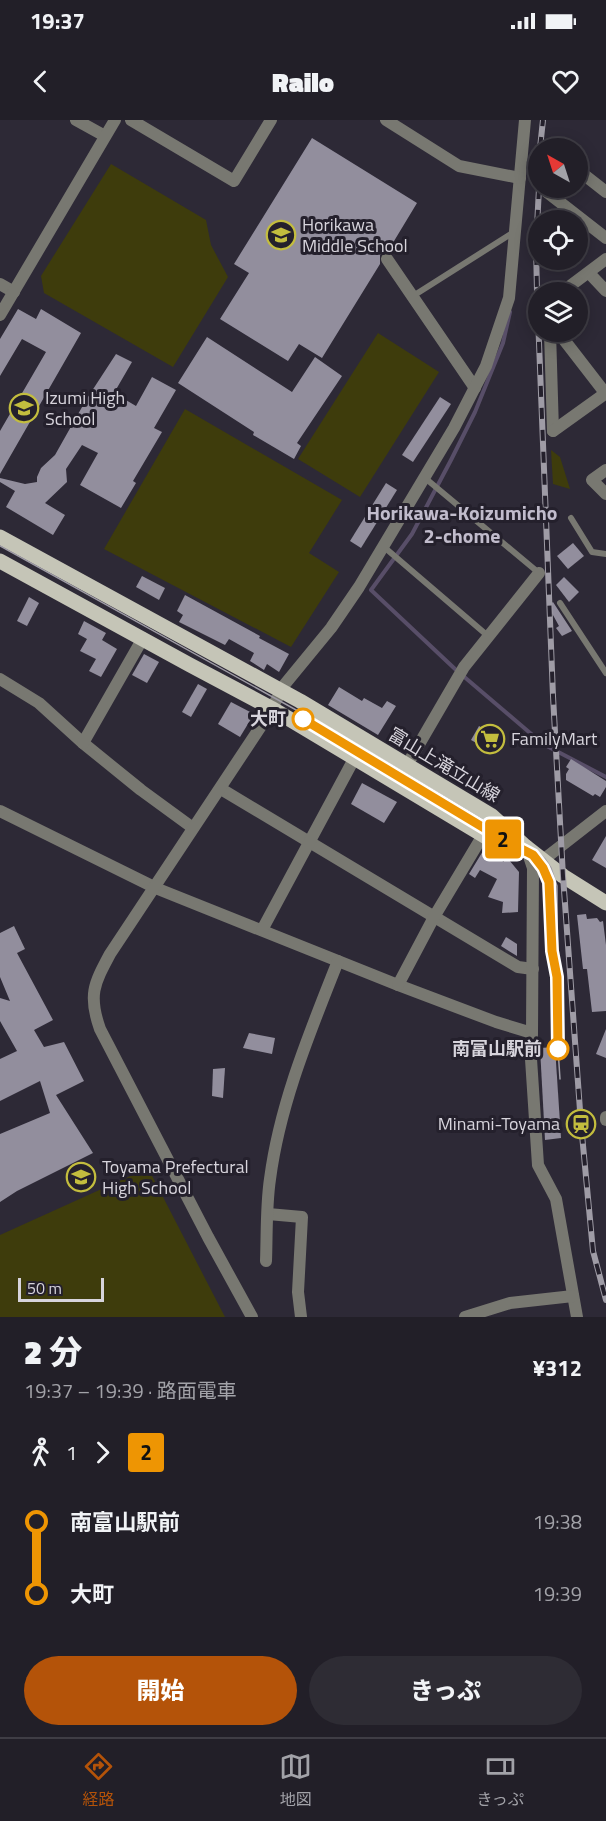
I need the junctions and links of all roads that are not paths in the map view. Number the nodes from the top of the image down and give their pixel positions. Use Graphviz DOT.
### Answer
graph roads {
  1 [pos="76,120"];
  2 [pos="115,120"];
  3 [pos="131,120"];
  4 [pos="271,120"];
  5 [pos="386,120"];
  6 [pos="525,120"];
  7 [pos="105,136"];
  8 [pos="588,178"];
  9 [pos="524,180"];
  10 [pos="606,192"];
  11 [pos="555,198"];
  12 [pos="515,231"];
  13 [pos="606,238"];
  14 [pos="387,259"];
  15 [pos="606,259"];
  16 [pos="589,273"];
  17 [pos="576,282"];
  18 [pos="0,284"];
  19 [pos="606,291"];
  20 [pos="14,292"];
  21 [pos="413,296"];
  22 [pos="0,315"];
  23 [pos="550,342"];
  24 [pos="566,342"];
  25 [pos="476,388"];
  26 [pos="606,394"];
  27 [pos="606,470"];
  28 [pos="424,478"];
  29 [pos="606,494"];
  30 [pos="571,518"];
  31 [pos="0,537"];
  32 [pos="384,547"];
  33 [pos="606,554"];
  34 [pos="0,561"];
  35 [pos="539,573"];
  36 [pos="560,603"];
  37 [pos="488,637"];
  38 [pos="143,638"];
  39 [pos="606,673"];
  40 [pos="0,679"];
  41 [pos="281,690"];
  42 [pos="271,708"];
  43 [pos="83,743"];
  44 [pos="354,759"];
  45 [pos="407,765"];
  46 [pos="221,789"];
  47 [pos="0,810"];
  48 [pos="606,811"];
  49 [pos="193,828"];
  50 [pos="483,835"];
  51 [pos="309,842"];
  52 [pos="526,847"];
  53 [pos="543,860"];
  54 [pos="154,887"];
  55 [pos="606,903"];
  56 [pos="434,917"];
  57 [pos="262,930"];
  58 [pos="338,961"];
  59 [pos="533,969"];
  60 [pos="398,985"];
  61 [pos="532,1033"];
  62 [pos="268,1214"];
  63 [pos="266,1261"];
  64 [pos="573,1296"];
  65 [pos="252,1317"];
  66 [pos="301,1317"];
  67 [pos="465,1317"];
  68 [pos="577,1317"];
  1 -- 7 [label="street"];
  2 -- 7 [label="street"];
  3 -- 4 [label="street"];
  5 -- 9 [label="street"];
  6 -- 9 [label="street"];
  7 -- 20 [label="street"];
  8 -- 10 [label="street"];
  9 -- 12 [label="street"];
  11 -- 13 [label="street"];
  12 -- 21 [label="lane"];
  12 -- 25 [label="street"];
  14 -- 21 [label="street"];
  15 -- 16 [label="street"];
  16 -- 17 [label="street"];
  16 -- 19 [label="street"];
  18 -- 20 [label="street"];
  20 -- 22 [label="street"];
  21 -- 25 [label="street"];
  23 -- 26 [label="street"];
  24 -- 26 [label="street"];
  25 -- 28 [label="street"];
  27 -- 29 [label="street"];
  28 -- 32 [label="street"];
  28 -- 35 [label="lane"];
  30 -- 33 [label="lane"];
  31 -- 41 [label="main road, 富山上滝立山線"];
  32 -- 37 [label="lane"];
  32 -- 41 [label="street"];
  34 -- 38 [label="main road"];
  35 -- 37 [label="street"];
  36 -- 39 [label="lane"];
  37 -- 45 [label="street"];
  38 -- 42 [label="main road"];
  38 -- 43 [label="street"];
  40 -- 43 [label="street"];
  41 -- 42 [label="street"];
  41 -- 45 [label="main road, 富山上滝立山線"];
  42 -- 44 [label="main road"];
  42 -- 46 [label="street"];
  43 -- 49 [label="street"];
  44 -- 50 [label="main road"];
  44 -- 51 [label="street"];
  45 -- 52 [label="main road, 富山上滝立山線"];
  46 -- 49 [label="street"];
  46 -- 51 [label="street"];
  47 -- 54 [label="street"];
  48 -- 53 [label="street"];
  49 -- 54 [label="street"];
  50 -- 52 [label="main road"];
  50 -- 56 [label="street"];
  51 -- 56 [label="street"];
  51 -- 57 [label="street"];
  52 -- 53 [label="main road, 富山上滝立山線"];
  52 -- 59 [label="street"];
  53 -- 55 [label="main road, 富山上滝立山線"];
  54 -- 57 [label="street"];
  54 -- 65 [label="street"];
  56 -- 59 [label="street"];
  56 -- 60 [label="street"];
  57 -- 58 [label="street"];
  58 -- 60 [label="street"];
  58 -- 62 [label="street"];
  59 -- 61 [label="street"];
  60 -- 61 [label="street"];
  61 -- 64 [label="street"];
  62 -- 63 [label="street"];
  62 -- 66 [label="street"];
  64 -- 67 [label="street"];
  64 -- 68 [label="street"];
}
